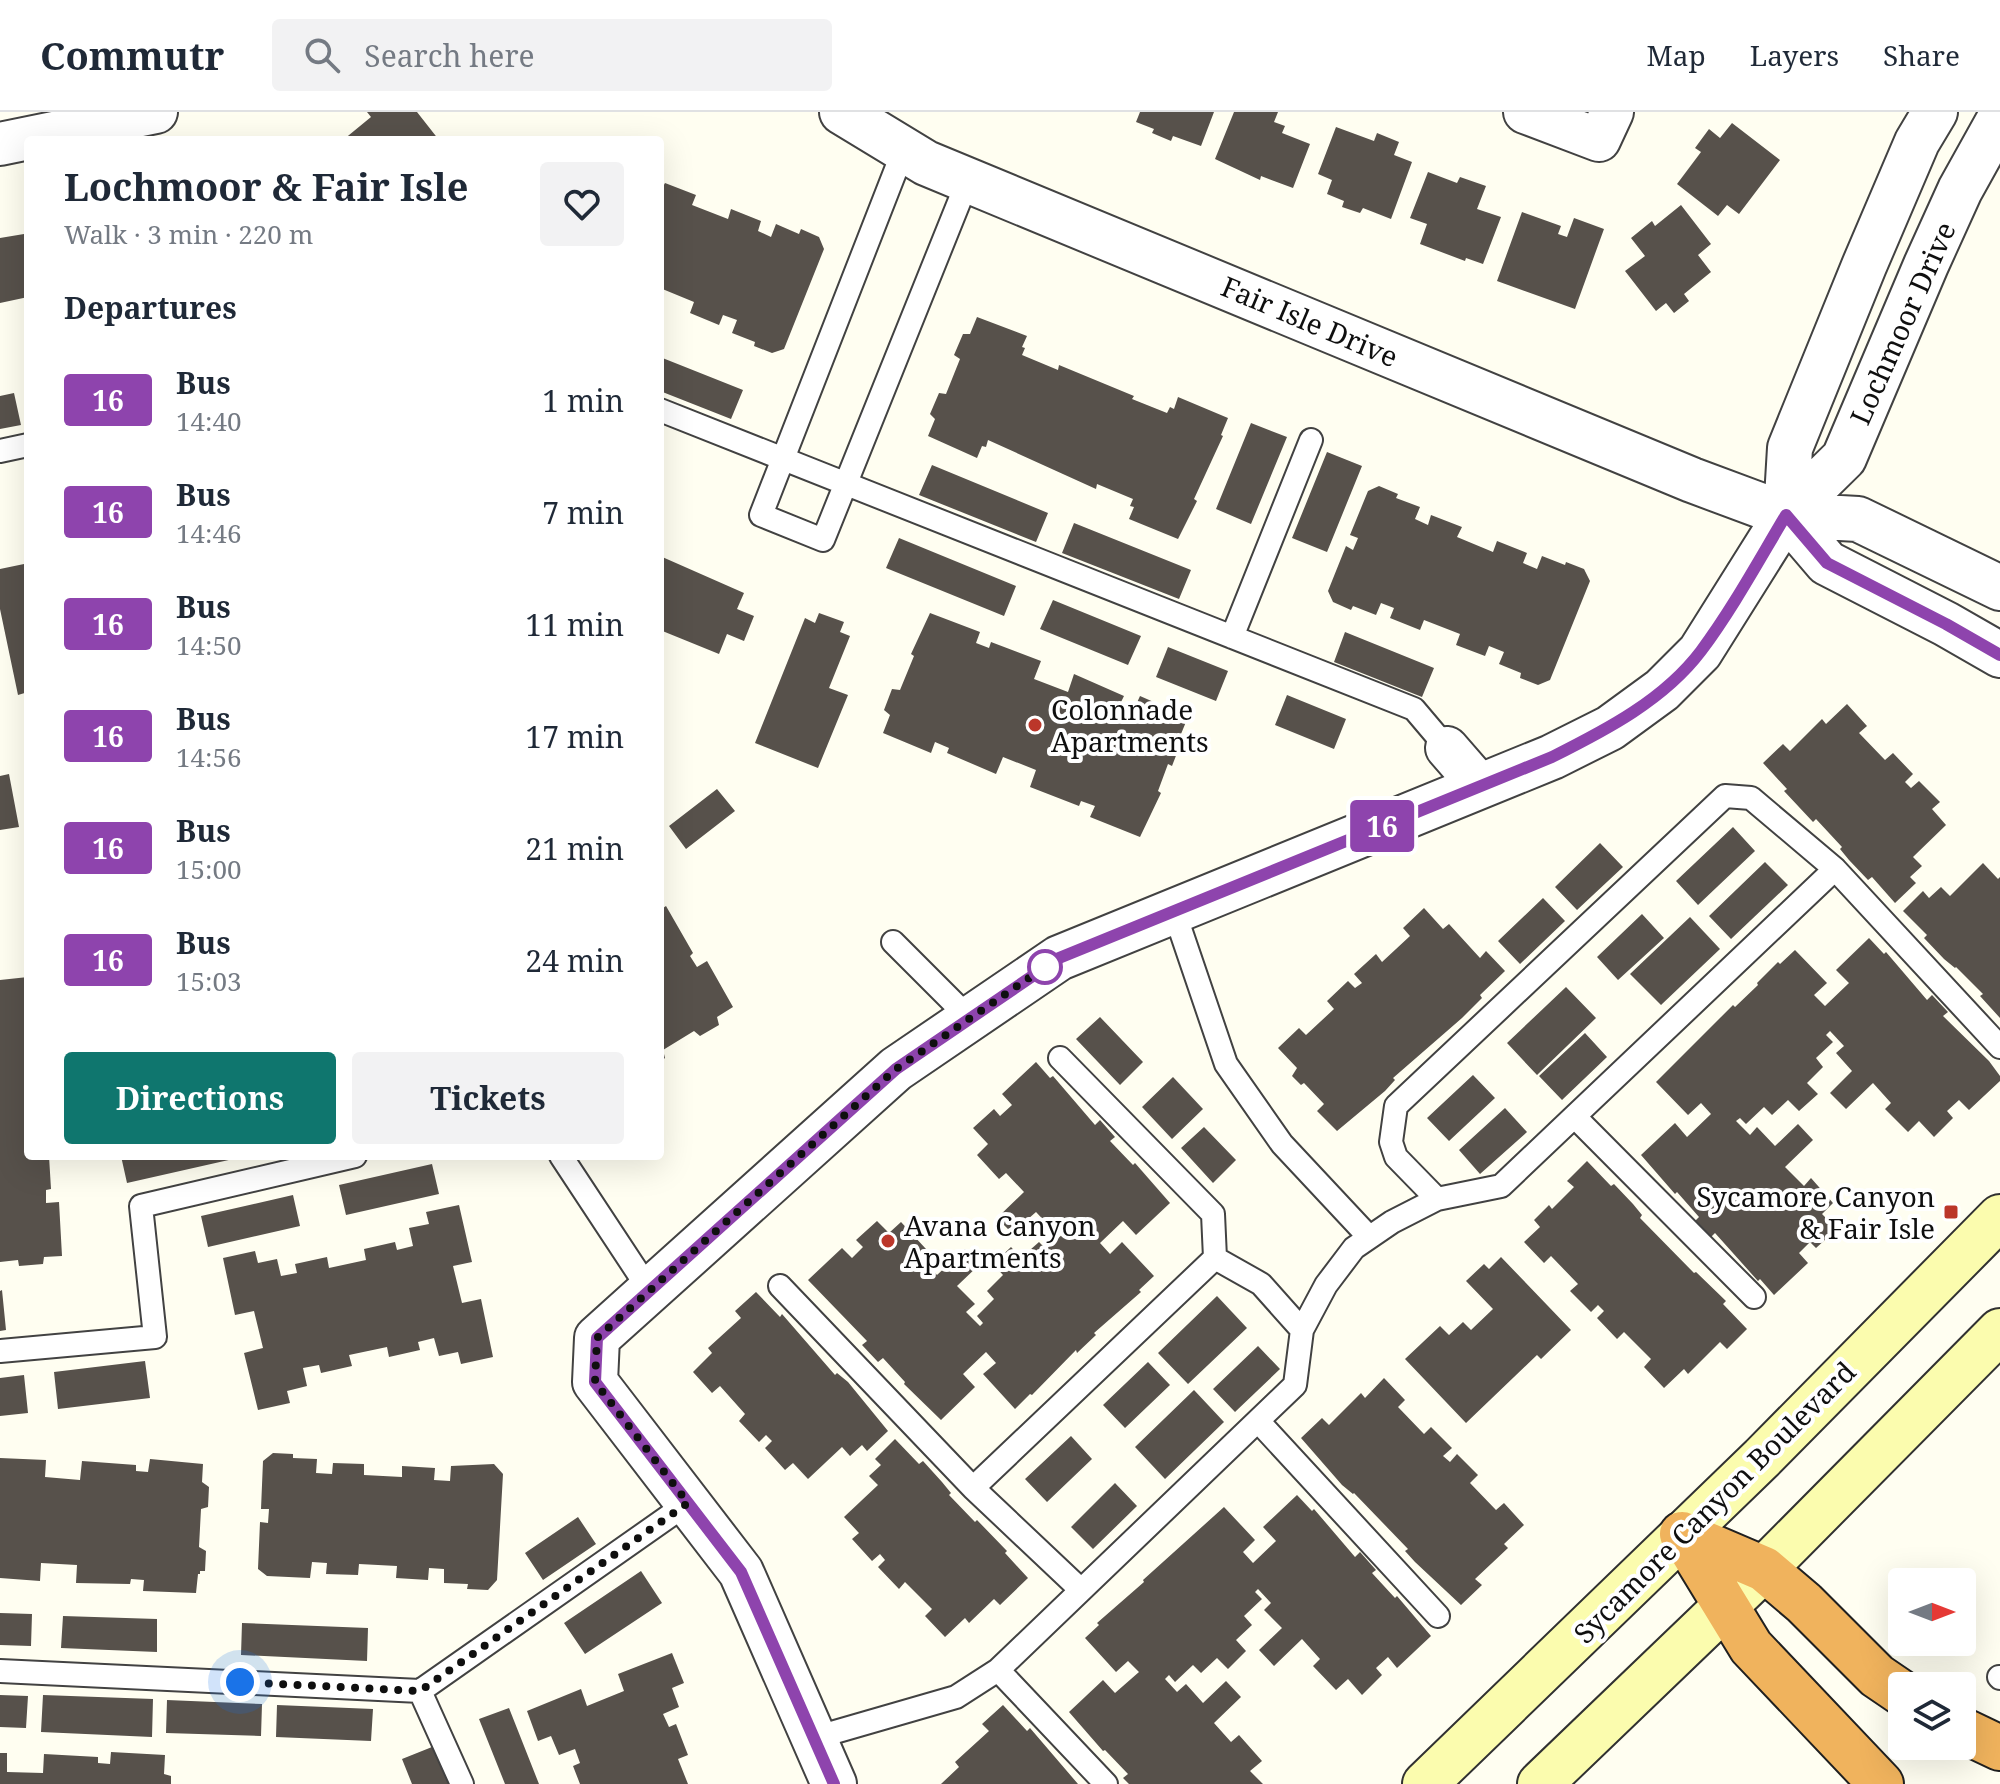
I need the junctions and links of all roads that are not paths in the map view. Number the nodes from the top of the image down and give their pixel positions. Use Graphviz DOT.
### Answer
graph roads {
  1 [pos="156,112"];
  2 [pos="842,112"];
  3 [pos="1525,112"];
  4 [pos="1935,112"];
  5 [pos="2000,118"];
  6 [pos="1606,126"];
  7 [pos="39,136"];
  8 [pos="24,139"];
  9 [pos="0,144"];
  10 [pos="904,149"];
  11 [pos="968,180"];
  12 [pos="664,412"];
  13 [pos="1311,440"];
  14 [pos="0,451"];
  15 [pos="24,451"];
  16 [pos="782,458"];
  17 [pos="847,484"];
  18 [pos="1786,515"];
  19 [pos="2000,588"];
  20 [pos="1232,637"];
  21 [pos="2000,655"];
  22 [pos="1447,748"];
  23 [pos="1480,786"];
  24 [pos="1835,869"];
  25 [pos="1174,911"];
  26 [pos="893,942"];
  27 [pos="970,1019"];
  28 [pos="2000,1047"];
  29 [pos="1060,1058"];
  30 [pos="1575,1117"];
  31 [pos="338,1160"];
  32 [pos="564,1160"];
  33 [pos="1437,1199"];
  34 [pos="2000,1217"];
  35 [pos="1369,1237"];
  36 [pos="1215,1258"];
  37 [pos="780,1286"];
  38 [pos="650,1291"];
  39 [pos="1754,1297"];
  40 [pos="1302,1330"];
  41 [pos="2000,1331"];
  42 [pos="0,1351"];
  43 [pos="1258,1421"];
  44 [pos="973,1488"];
  45 [pos="688,1503"];
  46 [pos="1682,1534"];
  47 [pos="1764,1569"];
  48 [pos="1081,1590"];
  49 [pos="1725,1605"];
  50 [pos="1438,1616"];
  51 [pos="998,1670"];
  52 [pos="0,1671"];
  53 [pos="1888,1683"];
  54 [pos="420,1691"];
  55 [pos="1976,1737"];
  56 [pos="814,1738"];
  57 [pos="2000,1748"];
  58 [pos="462,1784"];
  59 [pos="834,1784"];
  60 [pos="1106,1784"];
  61 [pos="1425,1784"];
  62 [pos="1540,1784"];
  63 [pos="1881,1784"];
  1 -- 7 [label="street"];
  2 -- 10 [label="street, Fair Isle Drive"];
  3 -- 6 [label="street"];
  4 -- 18 [label="street, Lochmoor Drive"];
  5 -- 18 [label="street, Lochmoor Drive"];
  8 -- 9 [label="street"];
  10 -- 11 [label="street, Fair Isle Drive"];
  10 -- 16 [label="lane"];
  11 -- 17 [label="lane"];
  11 -- 18 [label="street, Fair Isle Drive"];
  12 -- 16 [label="lane"];
  13 -- 20 [label="lane"];
  14 -- 15 [label="lane"];
  16 -- 17 [label="lane"];
  16 -- 17 [label="lane"];
  17 -- 20 [label="lane"];
  18 -- 19 [label="street, Fair Isle Drive"];
  18 -- 21 [label="street, Fair Isle Drive"];
  18 -- 23 [label="street, Lochmoor Drive"];
  20 -- 22 [label="lane"];
  22 -- 23 [label="street"];
  23 -- 25 [label="street, Lochmoor Drive"];
  24 -- 28 [label="lane"];
  24 -- 30 [label="lane"];
  24 -- 33 [label="lane"];
  25 -- 27 [label="street, Lochmoor Drive"];
  25 -- 35 [label="lane"];
  26 -- 27 [label="lane"];
  27 -- 38 [label="street, Lochmoor Drive"];
  29 -- 36 [label="lane"];
  30 -- 33 [label="lane"];
  30 -- 39 [label="lane"];
  31 -- 42 [label="lane"];
  32 -- 38 [label="lane"];
  33 -- 35 [label="lane"];
  34 -- 46 [label="main road, Sycamore Canyon Boulevard"];
  35 -- 40 [label="lane"];
  36 -- 40 [label="lane"];
  36 -- 44 [label="lane"];
  37 -- 44 [label="lane"];
  38 -- 45 [label="street, Lochmoor Drive"];
  40 -- 43 [label="lane"];
  41 -- 47 [label="main road"];
  43 -- 48 [label="lane"];
  43 -- 50 [label="lane"];
  44 -- 48 [label="lane"];
  45 -- 54 [label="lane"];
  45 -- 56 [label="street, Lochmoor Drive"];
  46 -- 47 [label="highway"];
  46 -- 49 [label="highway"];
  46 -- 61 [label="main road, Sycamore Canyon Boulevard"];
  47 -- 49 [label="main road"];
  47 -- 53 [label="highway"];
  48 -- 51 [label="lane"];
  49 -- 62 [label="main road"];
  49 -- 63 [label="highway"];
  51 -- 56 [label="lane"];
  51 -- 60 [label="lane"];
  52 -- 54 [label="lane"];
  54 -- 58 [label="lane"];
  55 -- 57 [label="highway"];
  56 -- 59 [label="street, Lochmoor Drive"];
}
